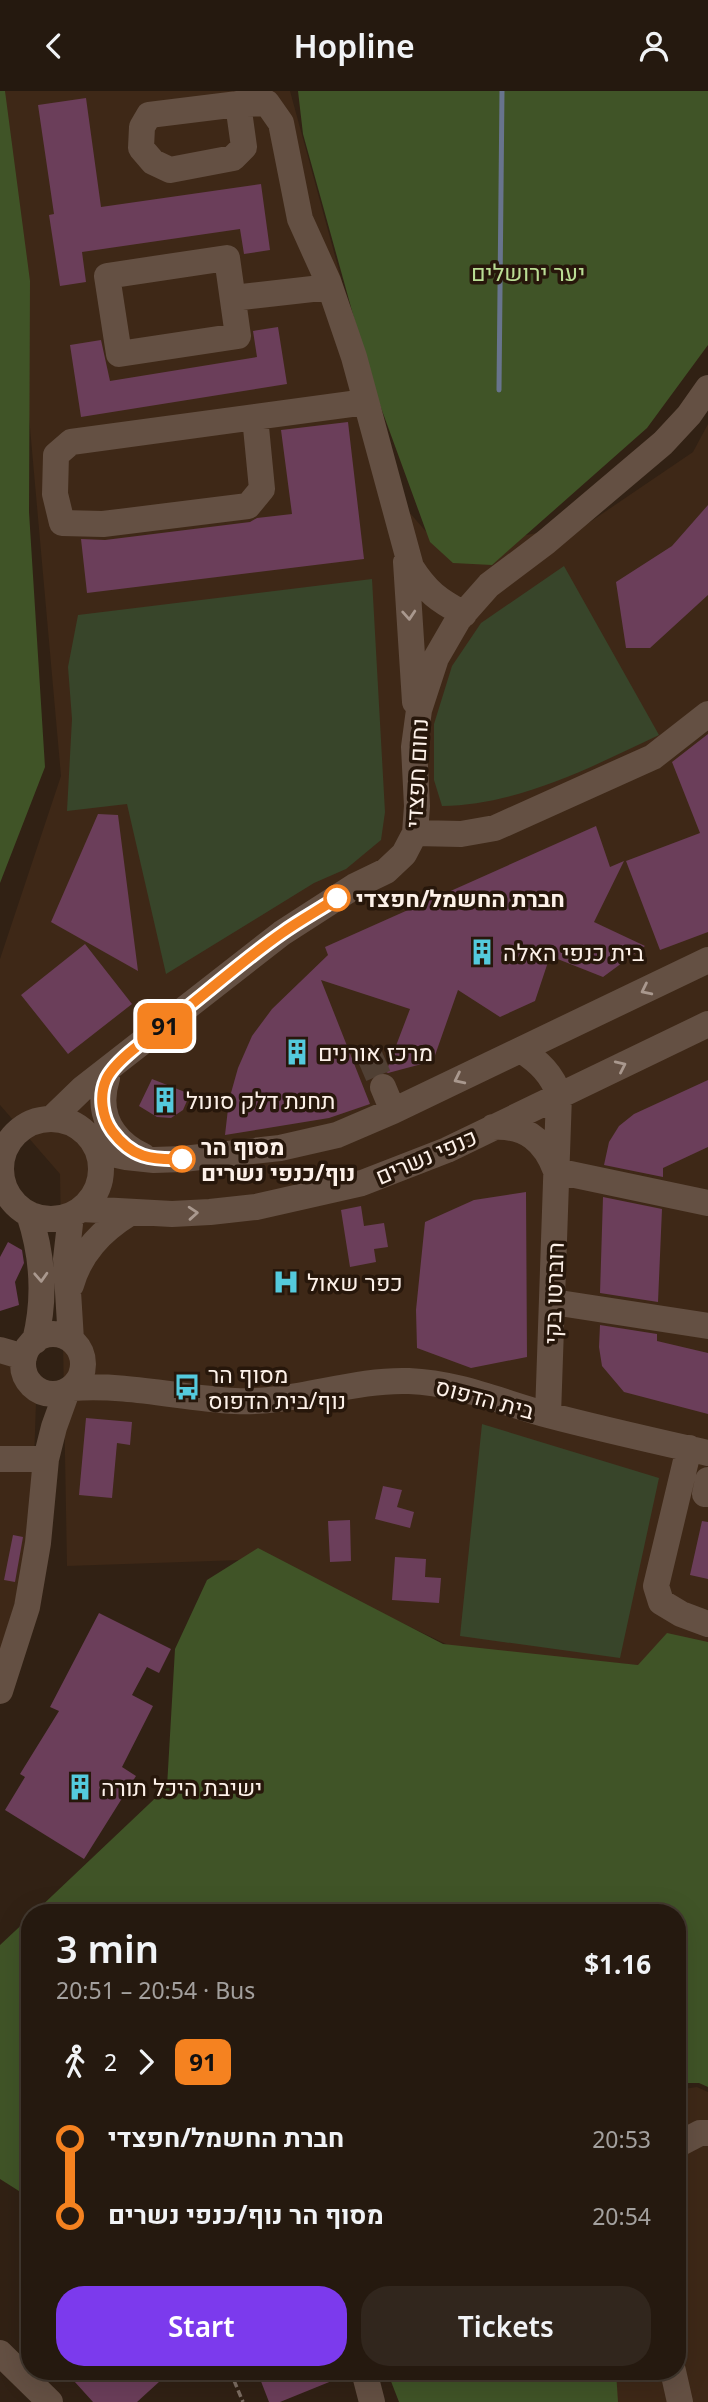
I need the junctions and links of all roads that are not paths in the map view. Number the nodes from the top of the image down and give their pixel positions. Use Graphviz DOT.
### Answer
graph roads {
  1 [pos="237,104"];
  2 [pos="330,288"];
  3 [pos="233,298"];
  4 [pos="708,388"];
  5 [pos="366,402"];
  6 [pos="255,417"];
  7 [pos="404,547"];
  8 [pos="464,614"];
  9 [pos="708,714"];
  10 [pos="417,725"];
  11 [pos="415,833"];
  12 [pos="708,960"];
  13 [pos="708,1024"];
  14 [pos="521,1050"];
  15 [pos="132,1051"];
  16 [pos="107,1078"];
  17 [pos="383,1087"];
  18 [pos="559,1095"];
  19 [pos="393,1111"];
  20 [pos="51,1119"];
  21 [pos="493,1127"];
  22 [pos="5,1140"];
  23 [pos="91,1140"];
  24 [pos="154,1160"];
  25 [pos="556,1171"];
  26 [pos="3,1189"];
  27 [pos="708,1203"];
  28 [pos="76,1212"];
  29 [pos="130,1213"];
  30 [pos="29,1214"];
  31 [pos="67,1302"];
  32 [pos="553,1302"];
  33 [pos="708,1326"];
  34 [pos="76,1348"];
  35 [pos="19,1349"];
  36 [pos="34,1388"];
  37 [pos="134,1388"];
  38 [pos="69,1389"];
  39 [pos="548,1415"];
  40 [pos="699,1451"];
  41 [pos="0,1459"];
  42 [pos="46,1459"];
  43 [pos="708,1480"];
  44 [pos="708,1494"];
  45 [pos="708,1624"];
  46 [pos="0,1691"];
  47 [pos="708,2133"];
  48 [pos="686,2140"];
  49 [pos="0,2353"];
  50 [pos="21,2374"];
  51 [pos="28,2380"];
  52 [pos="367,2380"];
  53 [pos="675,2380"];
  54 [pos="50,2402"];
  55 [pos="373,2402"];
  56 [pos="680,2402"];
  1 -- 2 [label="street"];
  2 -- 3 [label="street"];
  2 -- 5 [label="street"];
  3 -- 3 [label="street"];
  4 -- 8 [label="street, נחום חפצדי"];
  5 -- 6 [label="street"];
  5 -- 7 [label="street"];
  6 -- 6 [label="street"];
  7 -- 8 [label="street"];
  7 -- 10 [label="street, one-way"];
  8 -- 10 [label="street, נחום חפצדי"];
  9 -- 11 [label="street"];
  10 -- 11 [label="street, נחום חפצדי"];
  11 -- 15 [label="street, נחום חפצדי"];
  12 -- 14 [label="street, one-way"];
  18 -- 13 [label="street, כנפי נשרים, one-way"];
  14 -- 18 [label="street"];
  14 -- 19 [label="street, one-way"];
  15 -- 16 [label="street, נחום חפצדי"];
  15 -- 20 [label="street, נחום חפצדי"];
  16 -- 23 [label="street, נחום חפצדי"];
  16 -- 24 [label="street"];
  17 -- 19 [label="street"];
  18 -- 21 [label="street, כנפי נשרים"];
  18 -- 25 [label="street, רוברטו בקי"];
  19 -- 24 [label="street"];
  20 -- 22 [label="street"];
  20 -- 23 [label="street"];
  21 -- 25 [label="street"];
  29 -- 21 [label="street, כנפי נשרים, one-way"];
  22 -- 26 [label="street"];
  23 -- 24 [label="street"];
  23 -- 28 [label="street"];
  25 -- 27 [label="street"];
  25 -- 32 [label="street, רוברטו בקי"];
  26 -- 30 [label="street"];
  28 -- 29 [label="street, כנפי נשרים"];
  28 -- 30 [label="street"];
  28 -- 31 [label="street"];
  29 -- 31 [label="street"];
  30 -- 35 [label="street, one-way"];
  31 -- 34 [label="street"];
  32 -- 33 [label="street"];
  32 -- 39 [label="street, רוברטו בקי"];
  34 -- 35 [label="street"];
  34 -- 37 [label="street, בית הדפוס"];
  34 -- 38 [label="street"];
  35 -- 36 [label="street"];
  36 -- 38 [label="street"];
  36 -- 42 [label="street"];
  37 -- 38 [label="street, בית הדפוס"];
  37 -- 39 [label="street, בית הדפוס"];
  38 -- 42 [label="street"];
  39 -- 40 [label="street, בית הדפוס"];
  40 -- 45 [label="street"];
  41 -- 42 [label="street"];
  42 -- 46 [label="street"];
  43 -- 44 [label="street"];
  47 -- 48 [label="street"];
  49 -- 50 [label="street"];
  51 -- 54 [label="street"];
  52 -- 55 [label="street"];
  53 -- 56 [label="street"];
}
